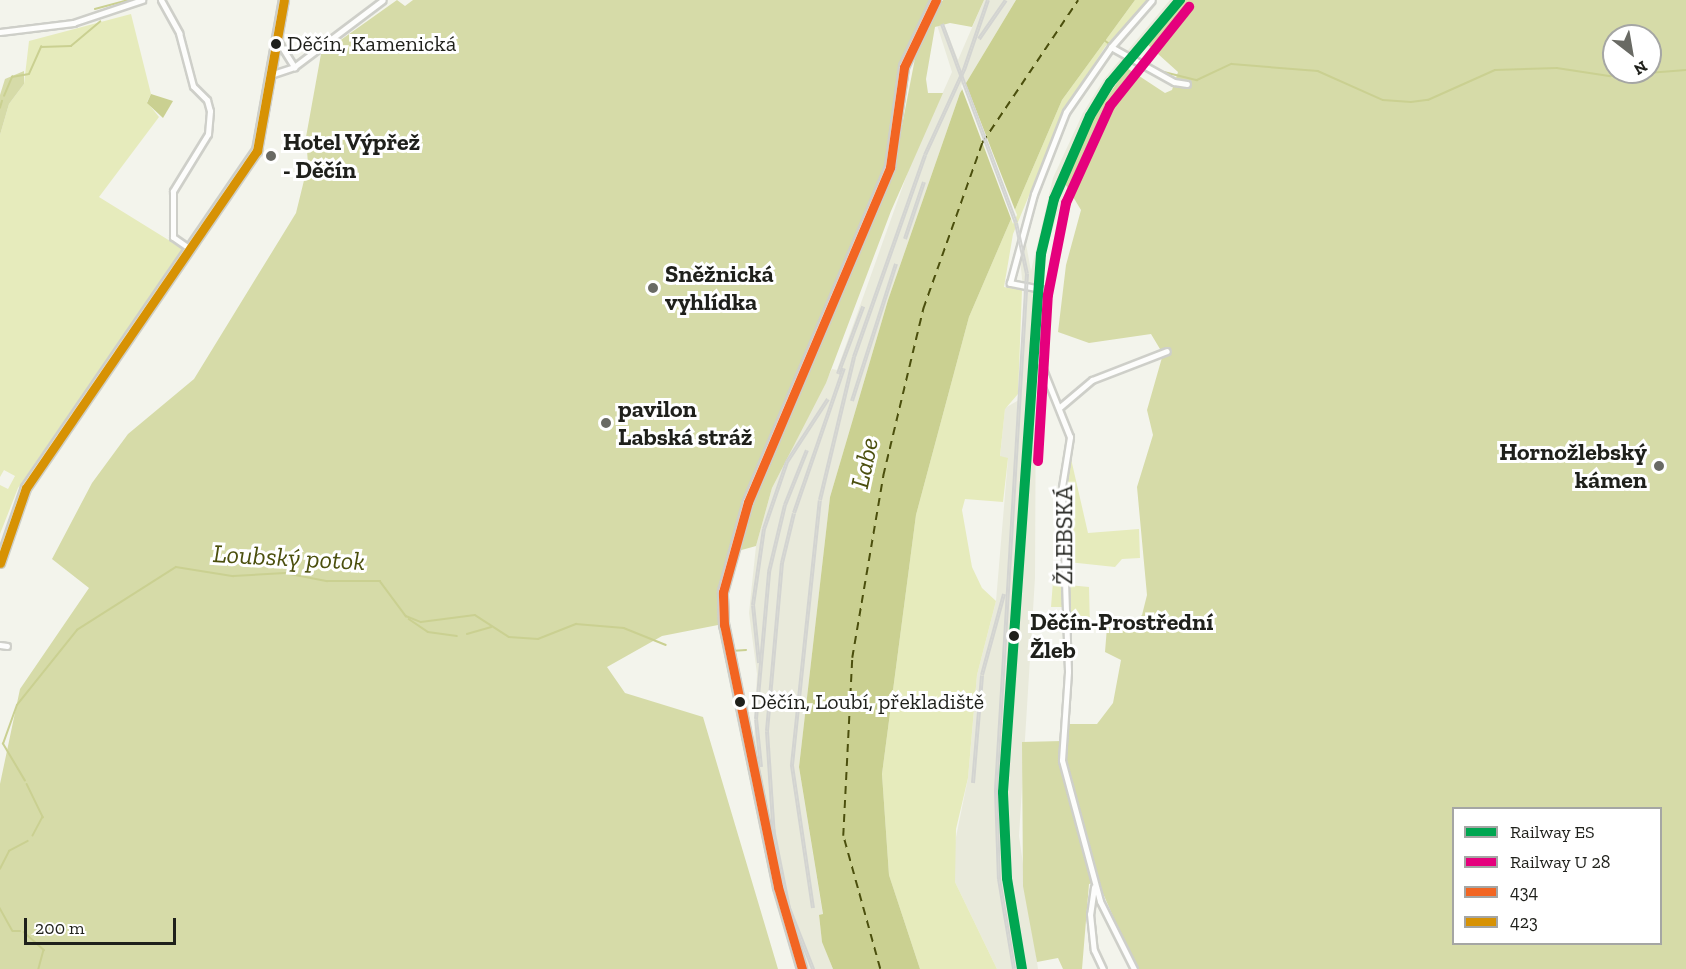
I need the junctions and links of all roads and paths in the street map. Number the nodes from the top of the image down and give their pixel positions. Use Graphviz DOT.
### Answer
graph roads {
  1 [pos="142,0"];
  2 [pos="161,0"];
  3 [pos="284,0"];
  4 [pos="383,0"];
  5 [pos="936,0"];
  6 [pos="1152,0"];
  7 [pos="0,32"];
  8 [pos="278,40"];
  9 [pos="1111,47"];
  10 [pos="294,67"];
  11 [pos="273,74"];
  12 [pos="1187,84"];
  13 [pos="192,250"];
  14 [pos="1167,351"];
  15 [pos="1060,407"];
  16 [pos="0,562"];
  17 [pos="0,645"];
  18 [pos="7,646"];
  19 [pos="1094,885"];
  20 [pos="802,969"];
  21 [pos="1103,969"];
  22 [pos="1134,969"];
  1 -- 7 [label="street"];
  2 -- 13 [label="street"];
  3 -- 8 [label="main road"];
  4 -- 10 [label="street"];
  5 -- 20 [label="main road"];
  6 -- 9 [label="street"];
  8 -- 10 [label="street"];
  8 -- 11 [label="main road"];
  9 -- 12 [label="street"];
  9 -- 15 [label="street, ŽLEBSKÁ"];
  10 -- 11 [label="street"];
  11 -- 13 [label="main road"];
  13 -- 16 [label="main road"];
  14 -- 15 [label="street"];
  15 -- 19 [label="street, ŽLEBSKÁ"];
  17 -- 18 [label="street"];
  19 -- 21 [label="street, ŽLEBSKÁ"];
  19 -- 22 [label="street, ŽLEBSKÁ"];
}
